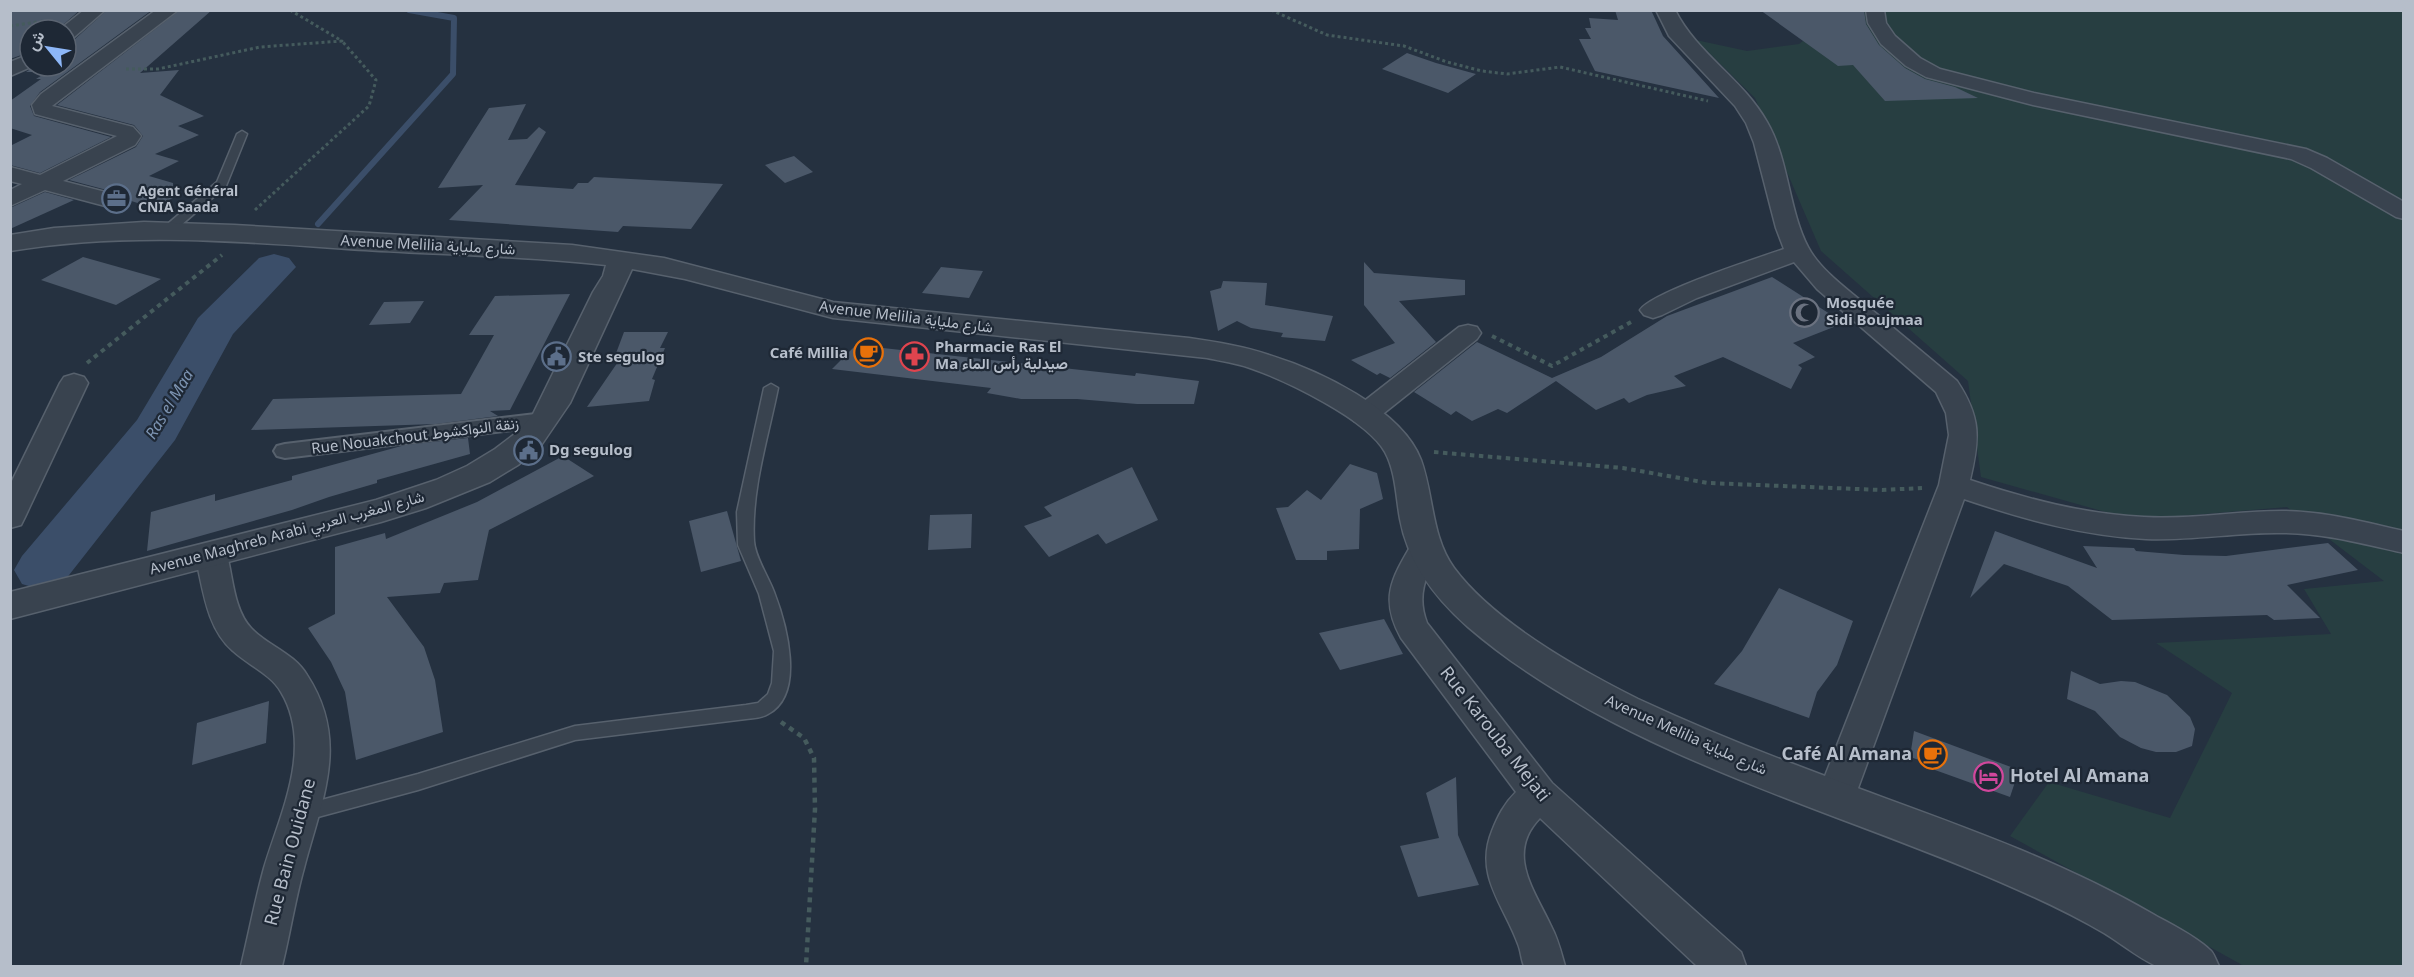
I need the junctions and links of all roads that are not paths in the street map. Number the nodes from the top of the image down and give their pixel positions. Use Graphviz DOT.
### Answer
graph roads {
  1 [pos="96,10"];
  2 [pos="169,10"];
  3 [pos="1665,10"];
  4 [pos="1875,10"];
  5 [pos="78,24"];
  6 [pos="242,134"];
  7 [pos="10,174"];
  8 [pos="45,182"];
  9 [pos="10,199"];
  10 [pos="108,200"];
  11 [pos="2403,212"];
  12 [pos="168,230"];
  13 [pos="10,243"];
  14 [pos="1798,252"];
  15 [pos="621,259"];
  16 [pos="1653,310"];
  17 [pos="1468,333"];
  18 [pos="74,382"];
  19 [pos="771,388"];
  20 [pos="1364,415"];
  21 [pos="544,420"];
  22 [pos="285,451"];
  23 [pos="1953,488"];
  24 [pos="10,517"];
  25 [pos="2403,542"];
  26 [pos="1424,550"];
  27 [pos="211,555"];
  28 [pos="10,606"];
  29 [pos="1539,794"];
  30 [pos="1835,799"];
  31 [pos="303,813"];
  32 [pos="262,966"];
  33 [pos="1544,966"];
  34 [pos="1726,966"];
  35 [pos="2196,966"];
  1 -- 5 [label="street"];
  2 -- 8 [label="street"];
  3 -- 14 [label="street"];
  4 -- 11 [label="street"];
  6 -- 12 [label="lane"];
  7 -- 8 [label="street"];
  8 -- 9 [label="street"];
  8 -- 10 [label="street"];
  12 -- 13 [label="street, Avenue Melilia شارع ملياية"];
  12 -- 15 [label="street, Avenue Melilia شارع ملياية"];
  14 -- 16 [label="street"];
  14 -- 23 [label="street"];
  15 -- 20 [label="street, Avenue Melilia شارع ملياية"];
  15 -- 21 [label="street, Avenue Maghreb Arabi شارع المغرب العربي"];
  17 -- 20 [label="street"];
  18 -- 24 [label="street"];
  19 -- 31 [label="lane"];
  20 -- 26 [label="street, Avenue Melilia شارع ملياية"];
  21 -- 22 [label="street, Rue Nouakchout زنقة النواكشوط"];
  21 -- 27 [label="street, Avenue Maghreb Arabi شارع المغرب العربي"];
  23 -- 25 [label="street"];
  23 -- 30 [label="street"];
  26 -- 29 [label="street, Rue Karouba Mejati"];
  26 -- 30 [label="street, Avenue Melilia شارع ملياية"];
  27 -- 28 [label="street, Avenue Maghreb Arabi شارع المغرب العربي"];
  27 -- 31 [label="street, Rue Bain Ouidane"];
  29 -- 33 [label="street"];
  29 -- 34 [label="street, Rue Karouba Mejati"];
  30 -- 35 [label="street, Avenue Melilia شارع ملياية"];
  31 -- 32 [label="street, Rue Bain Ouidane"];
}
